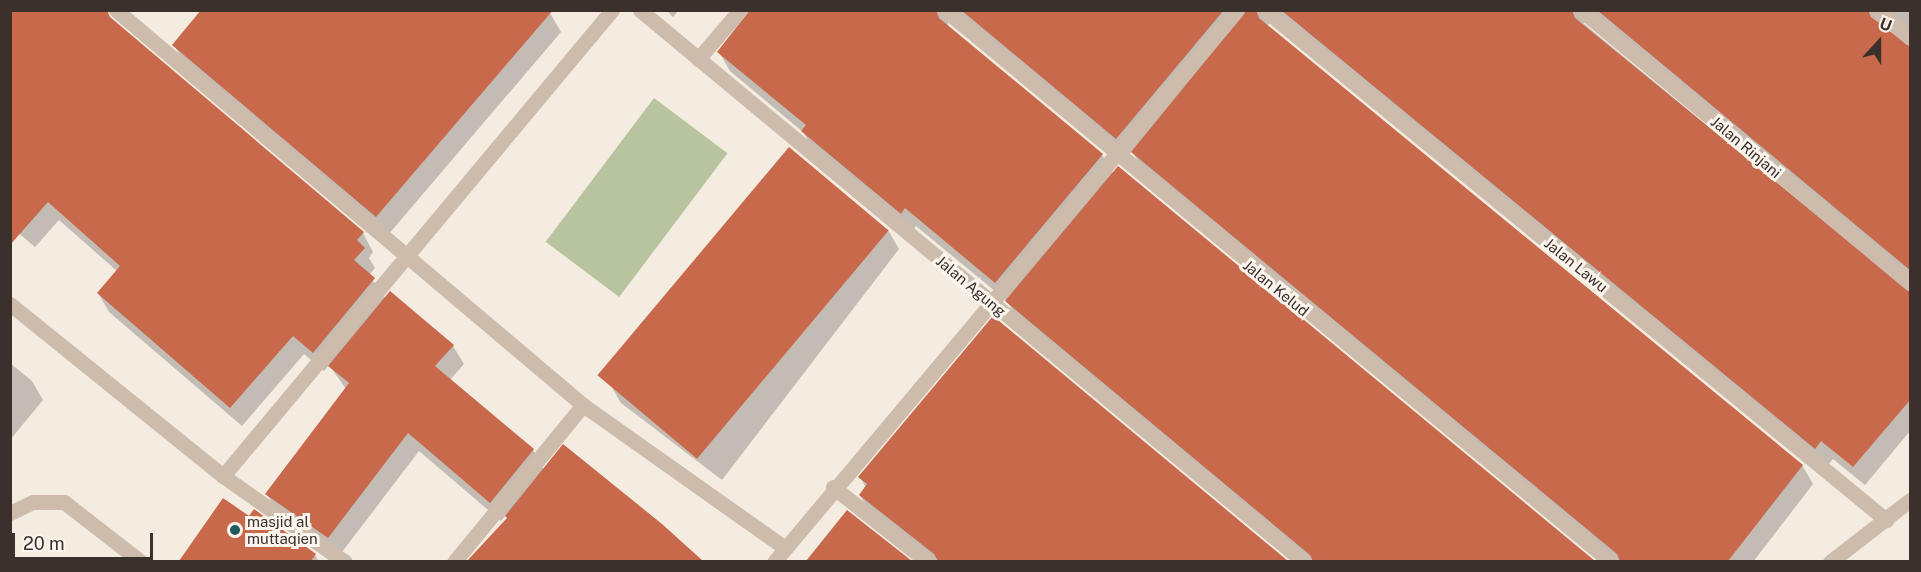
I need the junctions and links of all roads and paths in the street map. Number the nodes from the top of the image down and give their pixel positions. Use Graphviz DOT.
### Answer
graph roads {
  1 [pos="116,10"];
  2 [pos="612,10"];
  3 [pos="640,10"];
  4 [pos="740,10"];
  5 [pos="945,10"];
  6 [pos="1237,10"];
  7 [pos="1265,10"];
  8 [pos="1581,10"];
  9 [pos="1877,10"];
  10 [pos="1911,38"];
  11 [pos="698,59"];
  12 [pos="1116,156"];
  13 [pos="408,259"];
  14 [pos="1911,283"];
  15 [pos="991,302"];
  16 [pos="10,304"];
  17 [pos="583,405"];
  18 [pos="223,476"];
  19 [pos="834,487"];
  20 [pos="1911,500"];
  21 [pos="10,513"];
  22 [pos="1886,520"];
  23 [pos="785,548"];
  24 [pos="141,561"];
  25 [pos="345,561"];
  26 [pos="454,561"];
  27 [pos="774,561"];
  28 [pos="928,561"];
  29 [pos="1304,561"];
  30 [pos="1611,561"];
  31 [pos="1830,561"];
  1 -- 13 [label="street"];
  2 -- 13 [label="street"];
  3 -- 11 [label="street, Jalan Agung"];
  4 -- 11 [label="street"];
  5 -- 12 [label="street, Jalan Kelud"];
  6 -- 12 [label="street"];
  7 -- 22 [label="street, Jalan Lawu"];
  8 -- 14 [label="street, Jalan Rinjani"];
  9 -- 10 [label="street"];
  11 -- 15 [label="street, Jalan Agung"];
  12 -- 15 [label="street"];
  12 -- 30 [label="street, Jalan Kelud"];
  13 -- 17 [label="street"];
  13 -- 18 [label="street"];
  15 -- 19 [label="street"];
  15 -- 29 [label="street, Jalan Agung"];
  16 -- 18 [label="street"];
  17 -- 23 [label="street"];
  17 -- 26 [label="street"];
  18 -- 25 [label="street"];
  19 -- 23 [label="street"];
  19 -- 28 [label="street"];
  20 -- 22 [label="street"];
  21 -- 24 [label="street"];
  22 -- 31 [label="street"];
  23 -- 27 [label="street"];
}
